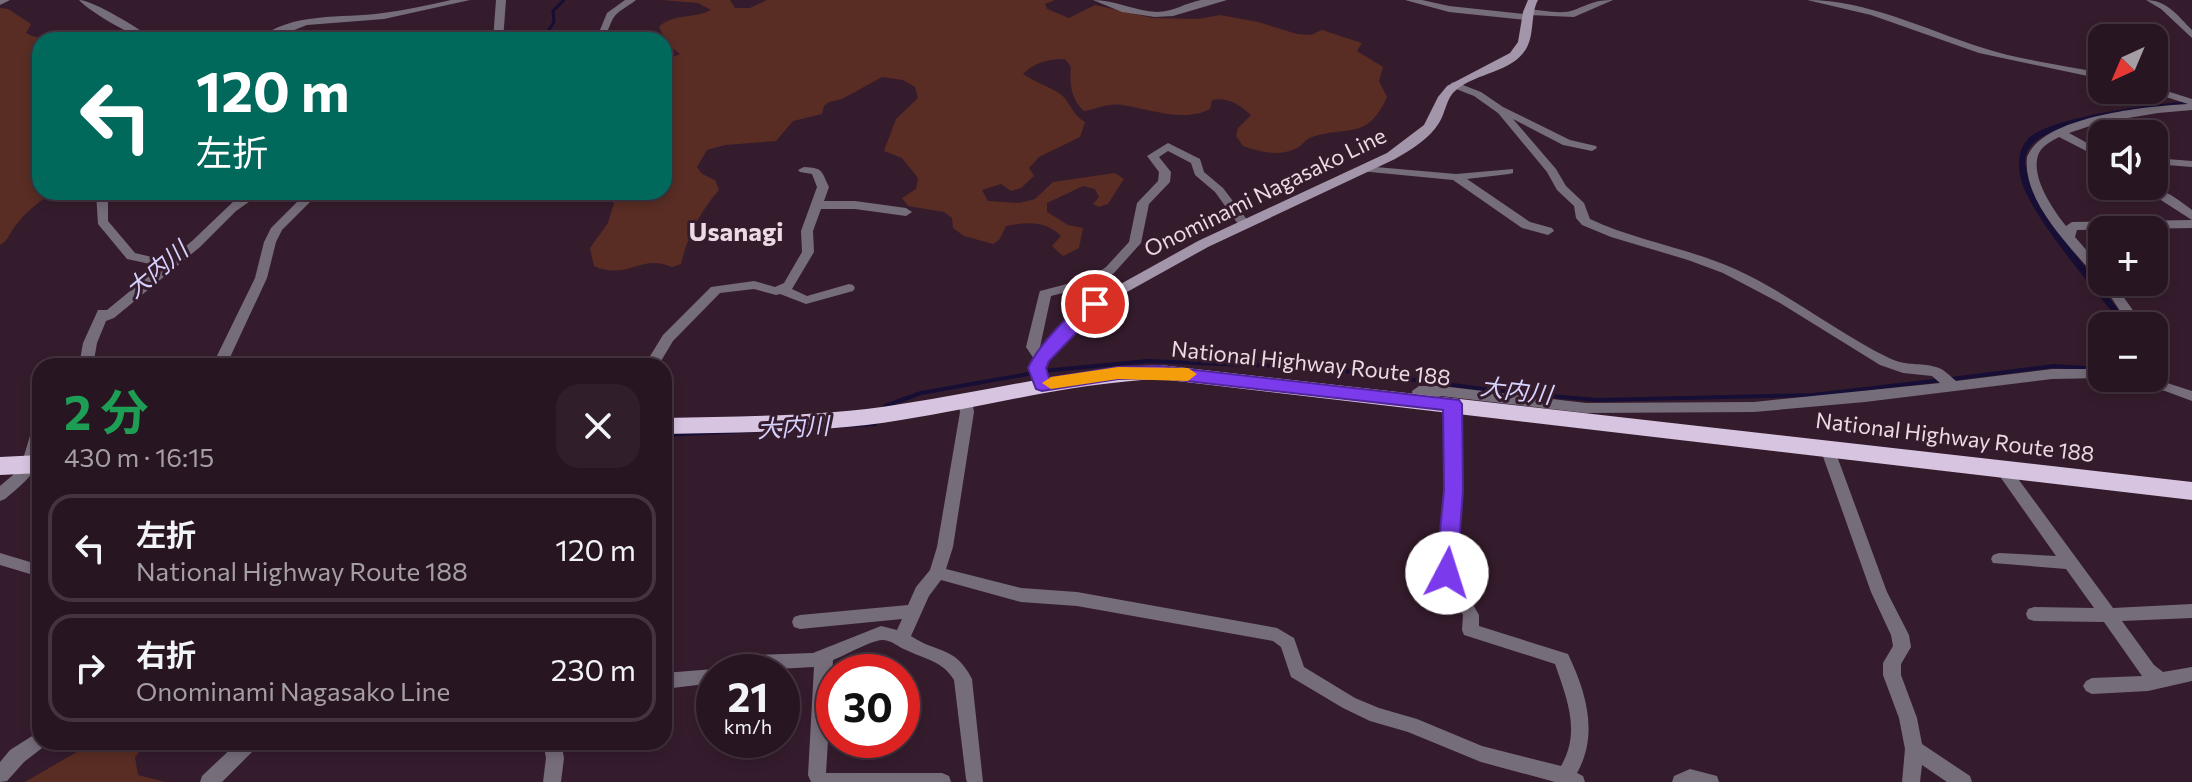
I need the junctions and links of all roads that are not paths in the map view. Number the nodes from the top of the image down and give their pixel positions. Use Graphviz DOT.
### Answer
graph roads {
  1 [pos="84,0"];
  2 [pos="465,0"];
  3 [pos="501,0"];
  4 [pos="631,0"];
  5 [pos="1098,0"];
  6 [pos="1222,0"];
  7 [pos="1410,0"];
  8 [pos="1608,0"];
  9 [pos="1812,0"];
  10 [pos="2151,0"];
  11 [pos="1588,2"];
  12 [pos="1529,10"];
  13 [pos="140,32"];
  14 [pos="274,32"];
  15 [pos="499,32"];
  16 [pos="604,32"];
  17 [pos="2192,35"];
  18 [pos="2070,55"];
  19 [pos="2080,71"];
  20 [pos="2088,73"];
  21 [pos="1455,85"];
  22 [pos="2168,95"];
  23 [pos="2191,103"];
  24 [pos="1503,110"];
  25 [pos="2105,120"];
  26 [pos="2088,125"];
  27 [pos="2061,133"];
  28 [pos="1592,148"];
  29 [pos="2088,148"];
  30 [pos="2168,162"];
  31 [pos="2192,164"];
  32 [pos="1364,169"];
  33 [pos="804,170"];
  34 [pos="1509,171"];
  35 [pos="1456,177"];
  36 [pos="2168,198"];
  37 [pos="102,200"];
  38 [pos="245,200"];
  39 [pos="306,200"];
  40 [pos="815,205"];
  41 [pos="906,212"];
  42 [pos="2192,216"];
  43 [pos="2192,224"];
  44 [pos="1245,225"];
  45 [pos="1548,231"];
  46 [pos="2069,237"];
  47 [pos="2088,259"];
  48 [pos="160,271"];
  49 [pos="849,288"];
  50 [pos="782,290"];
  51 [pos="87,358"];
  52 [pos="223,358"];
  53 [pos="656,358"];
  54 [pos="1040,372"];
  55 [pos="2088,374"];
  56 [pos="1949,382"];
  57 [pos="2168,387"];
  58 [pos="2192,396"];
  59 [pos="965,400"];
  60 [pos="1419,400"];
  61 [pos="1453,404"];
  62 [pos="672,426"];
  63 [pos="1827,448"];
  64 [pos="32,464"];
  65 [pos="0,466"];
  66 [pos="32,467"];
  67 [pos="2006,469"];
  68 [pos="2192,491"];
  69 [pos="0,495"];
  70 [pos="0,559"];
  71 [pos="1999,559"];
  72 [pos="2072,563"];
  73 [pos="32,569"];
  74 [pos="937,573"];
  75 [pos="913,611"];
  76 [pos="2192,611"];
  77 [pos="2034,614"];
  78 [pos="2110,615"];
  79 [pos="800,622"];
  80 [pos="902,638"];
  81 [pos="828,654"];
  82 [pos="2192,674"];
  83 [pos="696,678"];
  84 [pos="672,680"];
  85 [pos="2161,681"];
  86 [pos="2092,686"];
  87 [pos="816,732"];
  88 [pos="32,745"];
  89 [pos="1914,749"];
  90 [pos="242,750"];
  91 [pos="554,750"];
  92 [pos="0,775"];
  93 [pos="811,779"];
  94 [pos="975,779"];
  95 [pos="1571,779"];
  96 [pos="209,782"];
  97 [pos="552,782"];
  98 [pos="838,782"];
  99 [pos="942,782"];
  100 [pos="1681,782"];
  101 [pos="1710,782"];
  102 [pos="1911,782"];
  103 [pos="1963,782"];
  1 -- 13 [label="street"];
  2 -- 14 [label="street"];
  3 -- 15 [label="street"];
  4 -- 16 [label="street"];
  5 -- 6 [label="street"];
  7 -- 12 [label="street"];
  8 -- 11 [label="street"];
  9 -- 19 [label="street"];
  10 -- 17 [label="street"];
  11 -- 12 [label="street"];
  12 -- 21 [label="main road"];
  18 -- 19 [label="street"];
  19 -- 20 [label="street"];
  21 -- 24 [label="street"];
  21 -- 32 [label="main road, Onominami Nagasako Line"];
  22 -- 23 [label="street"];
  23 -- 25 [label="street"];
  24 -- 28 [label="street"];
  24 -- 56 [label="street"];
  26 -- 27 [label="street"];
  27 -- 29 [label="street"];
  27 -- 46 [label="street"];
  30 -- 31 [label="street"];
  32 -- 35 [label="street"];
  32 -- 44 [label="main road, Onominami Nagasako Line"];
  33 -- 40 [label="street"];
  34 -- 35 [label="street"];
  35 -- 45 [label="street"];
  36 -- 42 [label="street"];
  37 -- 48 [label="street"];
  38 -- 48 [label="street"];
  39 -- 52 [label="street"];
  40 -- 41 [label="street"];
  40 -- 50 [label="street"];
  43 -- 46 [label="street"];
  44 -- 54 [label="main road, Onominami Nagasako Line"];
  44 -- 54 [label="street"];
  46 -- 47 [label="street"];
  48 -- 51 [label="street"];
  49 -- 50 [label="street"];
  50 -- 53 [label="street"];
  54 -- 59 [label="highway, National Highway Route 188"];
  54 -- 60 [label="highway, National Highway Route 188"];
  55 -- 56 [label="street"];
  56 -- 60 [label="street"];
  57 -- 58 [label="street"];
  59 -- 62 [label="highway, National Highway Route 188"];
  59 -- 74 [label="street"];
  60 -- 61 [label="highway, National Highway Route 188"];
  61 -- 63 [label="highway, National Highway Route 188"];
  61 -- 95 [label="street"];
  63 -- 67 [label="highway, National Highway Route 188"];
  63 -- 89 [label="street"];
  64 -- 65 [label="highway"];
  66 -- 69 [label="street"];
  67 -- 68 [label="highway, National Highway Route 188"];
  67 -- 72 [label="street"];
  70 -- 73 [label="street"];
  71 -- 72 [label="street"];
  72 -- 78 [label="street"];
  74 -- 75 [label="street"];
  74 -- 95 [label="street"];
  75 -- 79 [label="street"];
  75 -- 80 [label="street"];
  76 -- 78 [label="street"];
  77 -- 78 [label="street"];
  78 -- 85 [label="street"];
  80 -- 81 [label="street"];
  80 -- 94 [label="street"];
  82 -- 85 [label="street"];
  83 -- 84 [label="street"];
  85 -- 86 [label="street"];
  87 -- 93 [label="street"];
  88 -- 92 [label="street"];
  89 -- 102 [label="street"];
  89 -- 103 [label="street"];
  90 -- 96 [label="street"];
  91 -- 97 [label="street"];
  93 -- 98 [label="street"];
  98 -- 99 [label="street"];
  100 -- 101 [label="street"];
}
